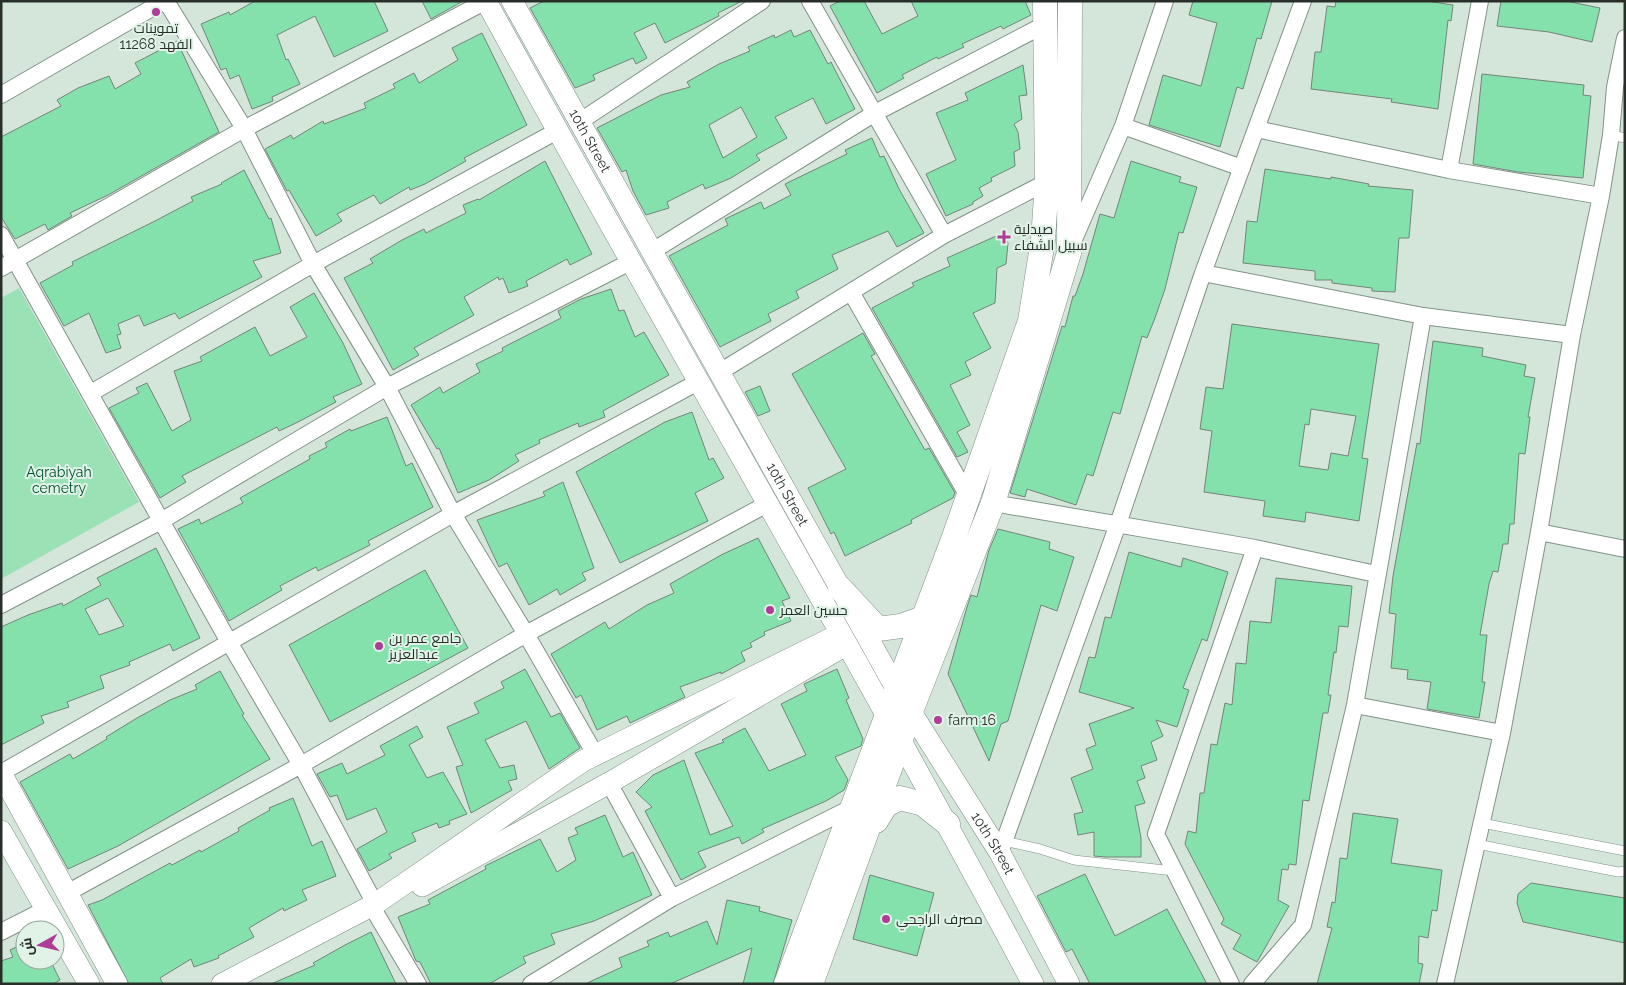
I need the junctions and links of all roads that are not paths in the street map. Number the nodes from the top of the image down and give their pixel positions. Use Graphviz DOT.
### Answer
graph roads {
  1 [pos="165,1"];
  2 [pos="486,1"];
  3 [pos="512,1"];
  4 [pos="762,1"];
  5 [pos="810,1"];
  6 [pos="1045,1"];
  7 [pos="1070,1"];
  8 [pos="1164,1"];
  9 [pos="1303,1"];
  10 [pos="1480,1"];
  11 [pos="1044,25"];
  12 [pos="1625,38"];
  13 [pos="1620,88"];
  14 [pos="1,95"];
  15 [pos="874,113"];
  16 [pos="579,122"];
  17 [pos="1123,126"];
  18 [pos="244,129"];
  19 [pos="1256,129"];
  20 [pos="558,131"];
  21 [pos="1618,136"];
  22 [pos="1242,168"];
  23 [pos="1449,170"];
  24 [pos="1047,182"];
  25 [pos="1601,196"];
  26 [pos="1,235"];
  27 [pos="944,235"];
  28 [pos="651,252"];
  29 [pos="1069,253"];
  30 [pos="16,259"];
  31 [pos="630,262"];
  32 [pos="313,264"];
  33 [pos="1,268"];
  34 [pos="1203,273"];
  35 [pos="851,292"];
  36 [pos="1423,316"];
  37 [pos="1572,335"];
  38 [pos="718,373"];
  39 [pos="698,382"];
  40 [pos="387,387"];
  41 [pos="91,393"];
  42 [pos="968,496"];
  43 [pos="769,503"];
  44 [pos="994,503"];
  45 [pos="453,514"];
  46 [pos="161,521"];
  47 [pos="1118,524"];
  48 [pos="1539,532"];
  49 [pos="1255,548"];
  50 [pos="1625,549"];
  51 [pos="1376,574"];
  52 [pos="840,588"];
  53 [pos="1,605"];
  54 [pos="923,618"];
  55 [pos="526,634"];
  56 [pos="844,639"];
  57 [pos="229,642"];
  58 [pos="897,690"];
  59 [pos="1355,705"];
  60 [pos="911,711"];
  61 [pos="886,714"];
  62 [pos="1502,733"];
  63 [pos="901,741"];
  64 [pos="595,754"];
  65 [pos="301,765"];
  66 [pos="1,773"];
  67 [pos="609,783"];
  68 [pos="851,808"];
  69 [pos="1482,823"];
  70 [pos="948,824"];
  71 [pos="1,831"];
  72 [pos="1477,844"];
  73 [pos="1002,847"];
  74 [pos="859,851"];
  75 [pos="1625,851"];
  76 [pos="1174,871"];
  77 [pos="1625,871"];
  78 [pos="67,893"];
  79 [pos="672,898"];
  80 [pos="46,908"];
  81 [pos="375,908"];
  82 [pos="1,932"];
  83 [pos="89,984"];
  84 [pos="117,984"];
  85 [pos="222,984"];
  86 [pos="250,984"];
  87 [pos="418,984"];
  88 [pos="531,984"];
  89 [pos="786,984"];
  90 [pos="811,984"];
  91 [pos="1033,984"];
  92 [pos="1070,984"];
  93 [pos="1230,984"];
  94 [pos="1252,984"];
  95 [pos="1445,984"];
  1 -- 14 [label="street"];
  1 -- 18 [label="street"];
  2 -- 18 [label="street"];
  2 -- 20 [label="street, 10th Street"];
  3 -- 16 [label="street, 10th Street"];
  4 -- 16 [label="street"];
  5 -- 15 [label="street"];
  6 -- 11 [label="main road"];
  7 -- 29 [label="main road"];
  8 -- 17 [label="street"];
  9 -- 19 [label="street"];
  10 -- 23 [label="street"];
  11 -- 15 [label="street"];
  11 -- 24 [label="main road"];
  12 -- 13 [label="street"];
  13 -- 21 [label="street"];
  15 -- 27 [label="street"];
  15 -- 28 [label="street"];
  16 -- 28 [label="street, 10th Street"];
  17 -- 22 [label="street"];
  17 -- 29 [label="street"];
  18 -- 30 [label="street"];
  18 -- 32 [label="street"];
  19 -- 22 [label="street"];
  19 -- 23 [label="street"];
  20 -- 31 [label="street, 10th Street"];
  20 -- 32 [label="street"];
  21 -- 25 [label="street"];
  22 -- 34 [label="street"];
  23 -- 25 [label="street"];
  24 -- 27 [label="street"];
  24 -- 42 [label="main road"];
  25 -- 37 [label="street"];
  26 -- 30 [label="street"];
  27 -- 35 [label="street"];
  28 -- 38 [label="street, 10th Street"];
  29 -- 44 [label="main road"];
  30 -- 33 [label="street"];
  30 -- 41 [label="street"];
  31 -- 39 [label="street, 10th Street"];
  31 -- 40 [label="street"];
  32 -- 40 [label="street"];
  32 -- 41 [label="street"];
  34 -- 36 [label="street"];
  34 -- 47 [label="street"];
  35 -- 38 [label="street"];
  35 -- 42 [label="street"];
  36 -- 37 [label="street"];
  36 -- 51 [label="street"];
  37 -- 48 [label="street"];
  38 -- 52 [label="street, 10th Street"];
  39 -- 43 [label="street, 10th Street"];
  39 -- 45 [label="street"];
  40 -- 45 [label="street"];
  40 -- 46 [label="street"];
  41 -- 46 [label="street"];
  42 -- 54 [label="main road"];
  43 -- 55 [label="street"];
  43 -- 56 [label="street, 10th Street"];
  44 -- 47 [label="street"];
  44 -- 60 [label="main road"];
  45 -- 55 [label="street"];
  45 -- 57 [label="street"];
  46 -- 53 [label="street"];
  46 -- 57 [label="street"];
  47 -- 49 [label="street"];
  47 -- 73 [label="street"];
  48 -- 50 [label="street"];
  48 -- 62 [label="street"];
  49 -- 51 [label="street"];
  49 -- 76 [label="street"];
  51 -- 59 [label="street"];
  52 -- 54 [label="main road"];
  52 -- 58 [label="street, 10th Street"];
  54 -- 58 [label="main road"];
  55 -- 64 [label="street"];
  55 -- 65 [label="street"];
  56 -- 61 [label="street, 10th Street"];
  56 -- 64 [label="street"];
  56 -- 67 [label="street"];
  57 -- 65 [label="street"];
  57 -- 66 [label="street"];
  58 -- 60 [label="street, 10th Street"];
  58 -- 61 [label="main road"];
  59 -- 62 [label="street"];
  59 -- 94 [label="street"];
  60 -- 63 [label="main road"];
  60 -- 73 [label="street, 10th Street"];
  61 -- 63 [label="street, 10th Street"];
  61 -- 68 [label="main road"];
  62 -- 69 [label="street"];
  63 -- 70 [label="street, 10th Street"];
  63 -- 74 [label="main road"];
  64 -- 81 [label="street"];
  65 -- 78 [label="street"];
  65 -- 81 [label="street"];
  66 -- 78 [label="street"];
  67 -- 79 [label="street"];
  67 -- 81 [label="street"];
  68 -- 79 [label="street"];
  68 -- 89 [label="main road"];
  69 -- 72 [label="street"];
  69 -- 75 [label="lane"];
  70 -- 74 [label="main road"];
  70 -- 91 [label="street, 10th Street"];
  71 -- 80 [label="street"];
  72 -- 77 [label="lane"];
  72 -- 95 [label="street"];
  73 -- 76 [label="lane"];
  73 -- 92 [label="street, 10th Street"];
  74 -- 90 [label="main road"];
  76 -- 93 [label="street"];
  78 -- 84 [label="street"];
  79 -- 88 [label="street"];
  80 -- 82 [label="street"];
  80 -- 83 [label="street"];
  81 -- 85 [label="street"];
  81 -- 86 [label="street"];
  81 -- 87 [label="street"];
}
